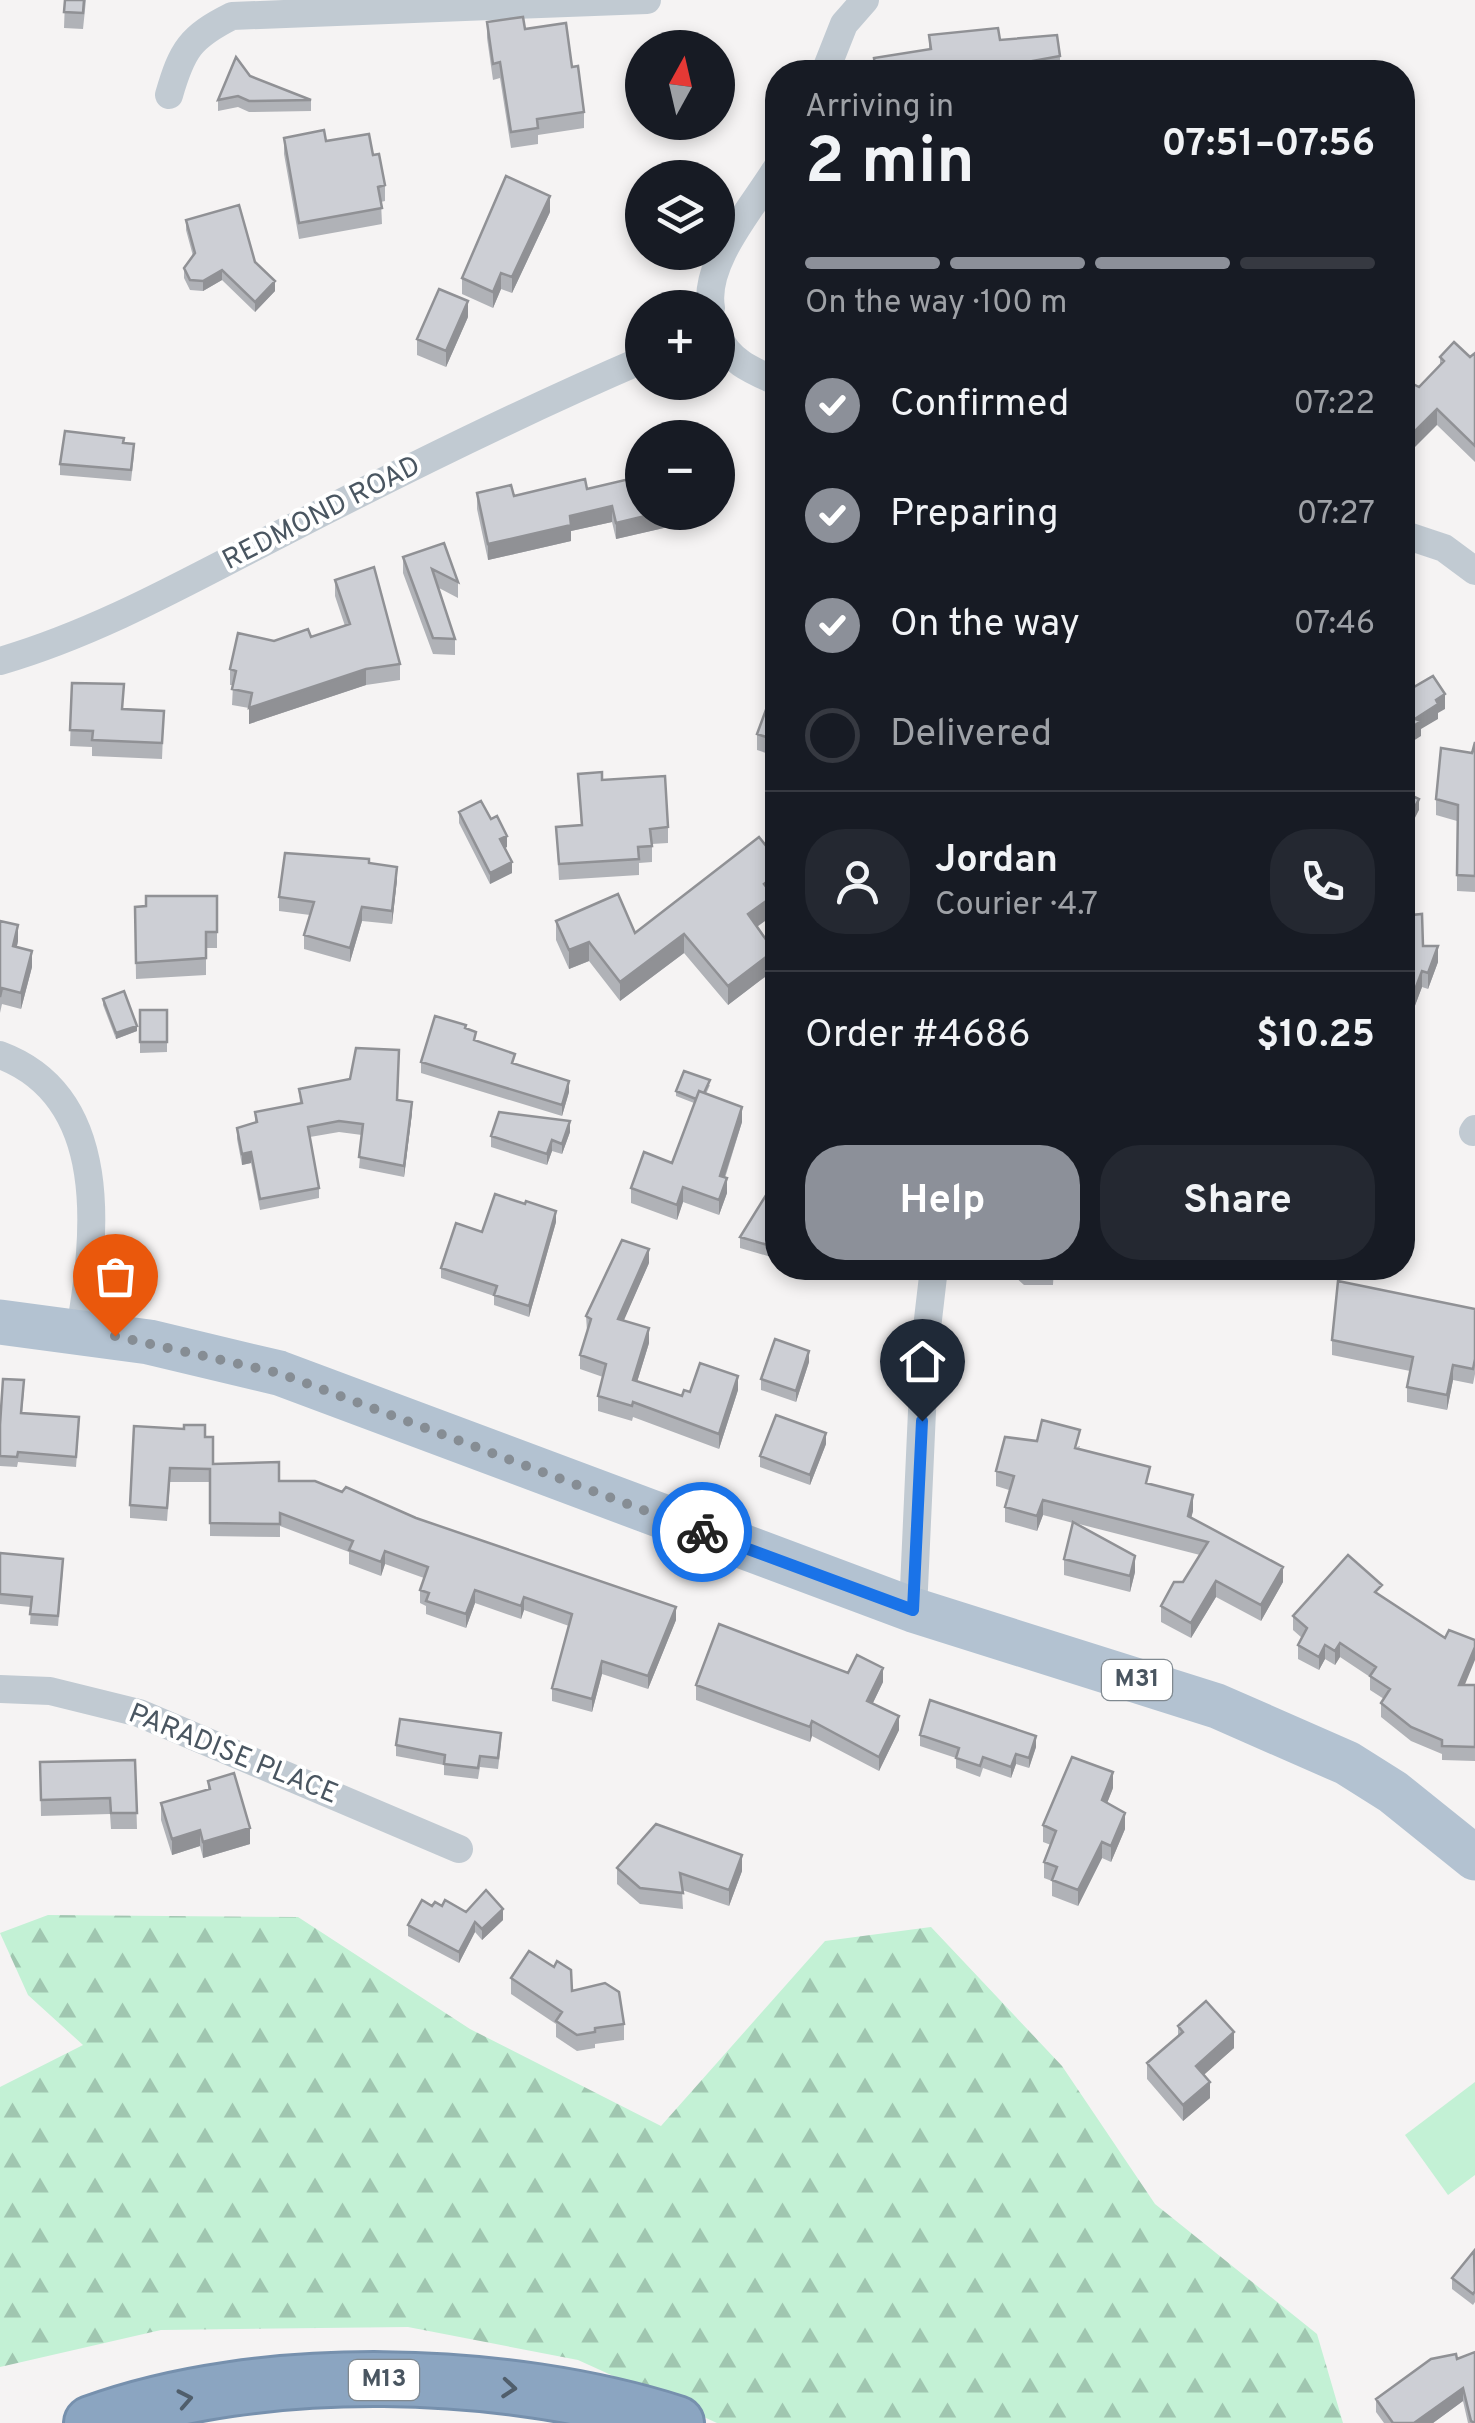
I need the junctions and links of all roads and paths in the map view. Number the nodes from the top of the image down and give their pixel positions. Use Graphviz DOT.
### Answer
graph roads {
  1 [pos="646,0"];
  2 [pos="865,0"];
  3 [pos="830,60"];
  4 [pos="169,95"];
  5 [pos="765,187"];
  6 [pos="710,290"];
  7 [pos="735,358"];
  8 [pos="625,368"];
  9 [pos="765,376"];
  10 [pos="1415,538"];
  11 [pos="1475,571"];
  12 [pos="0,662"];
  13 [pos="0,1054"];
  14 [pos="933,1280"];
  15 [pos="0,1322"];
  16 [pos="80,1330"];
  17 [pos="913,1610"];
  18 [pos="0,1689"];
  19 [pos="459,1849"];
  20 [pos="1475,1858"];
  21 [pos="91,2423"];
  22 [pos="677,2423"];
  1 -- 4 [label="street"];
  2 -- 3 [label="street"];
  5 -- 6 [label="street"];
  7 -- 9 [label="street"];
  8 -- 12 [label="street, REDMOND ROAD"];
  10 -- 11 [label="street"];
  13 -- 16 [label="street"];
  14 -- 17 [label="street"];
  15 -- 16 [label="main road, M31"];
  16 -- 17 [label="main road, M31"];
  17 -- 20 [label="main road, M31"];
  18 -- 19 [label="street, PARADISE PLACE"];
  21 -- 22 [label="highway, M13, one-way"];
}
